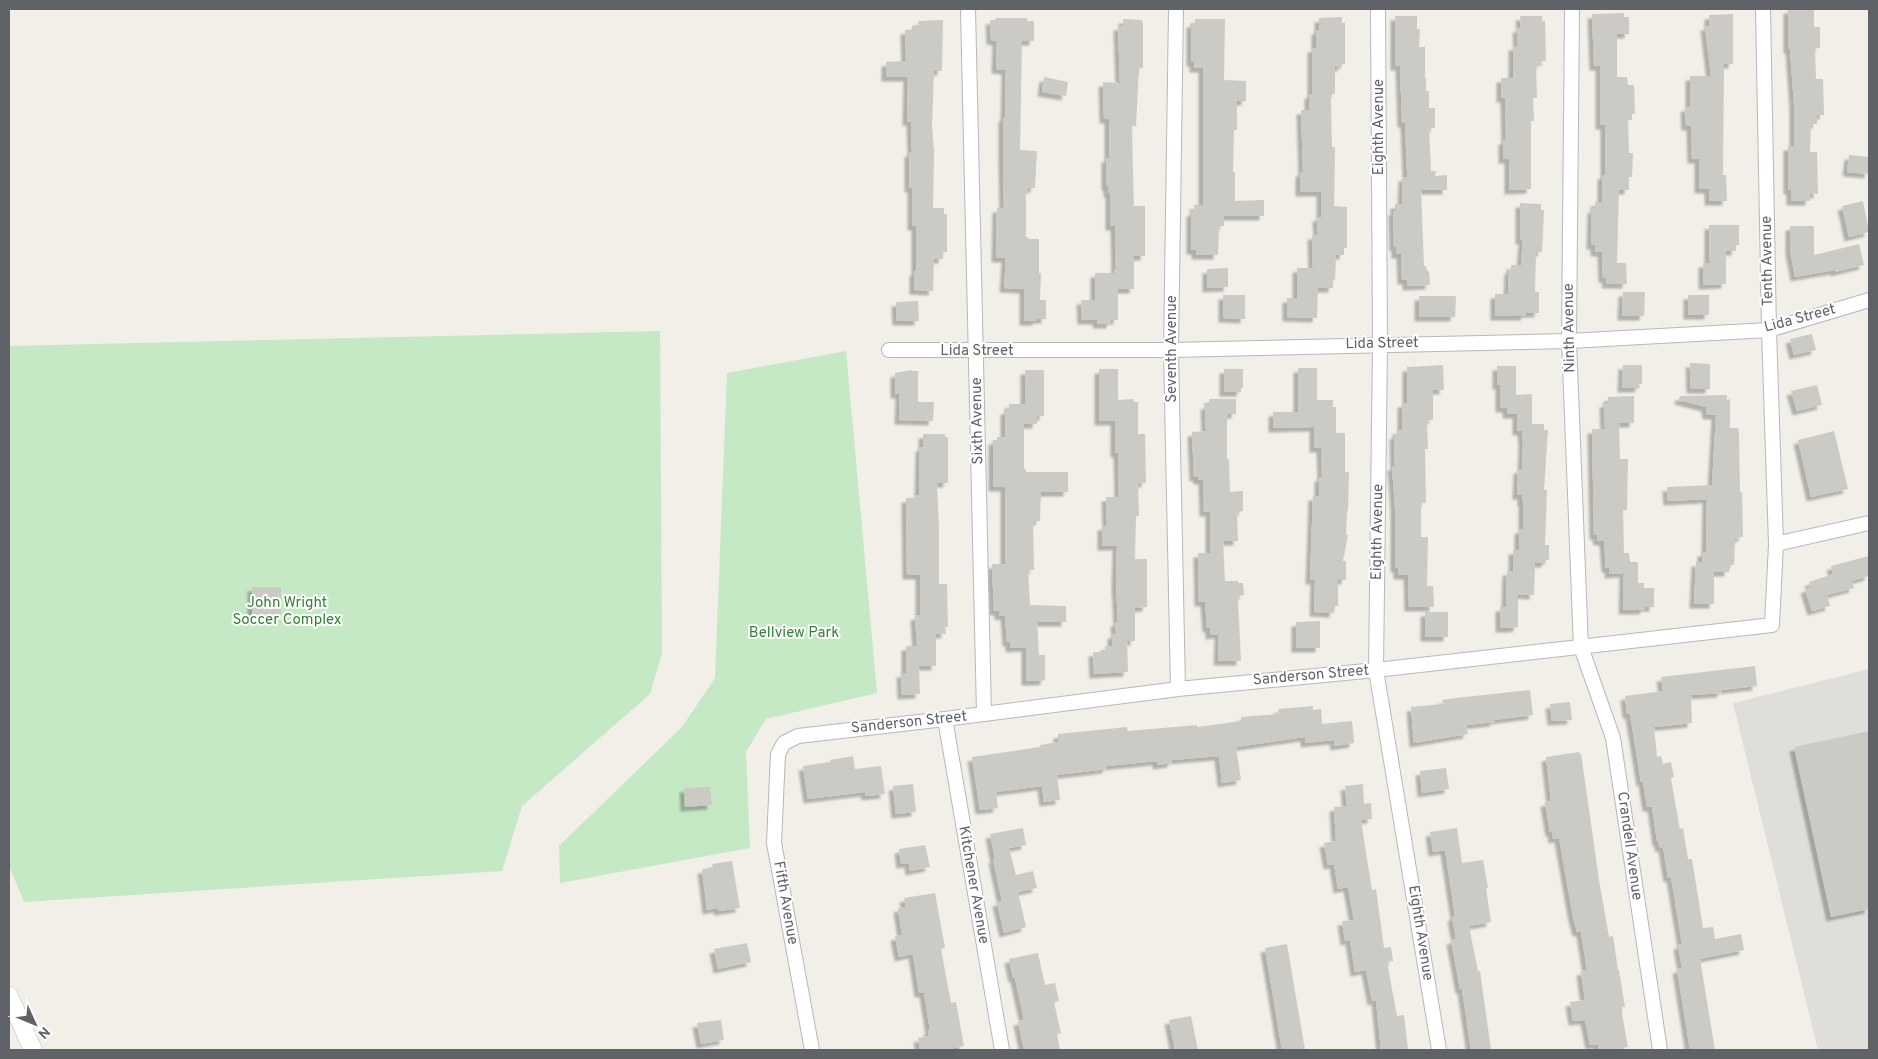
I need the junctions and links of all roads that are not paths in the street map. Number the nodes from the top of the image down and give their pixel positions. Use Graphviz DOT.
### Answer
graph roads {
  1 [pos="968,9"];
  2 [pos="1176,9"];
  3 [pos="1378,9"];
  4 [pos="1572,9"];
  5 [pos="1763,9"];
  6 [pos="1869,300"];
  7 [pos="1769,330"];
  8 [pos="1569,341"];
  9 [pos="1380,344"];
  10 [pos="889,350"];
  11 [pos="1171,350"];
  12 [pos="976,351"];
  13 [pos="1869,523"];
  14 [pos="1776,544"];
  15 [pos="1580,647"];
  16 [pos="1376,670"];
  17 [pos="1178,689"];
  18 [pos="984,714"];
  19 [pos="944,719"];
  20 [pos="778,754"];
  21 [pos="9,996"];
  22 [pos="33,1050"];
  23 [pos="812,1050"];
  24 [pos="1002,1050"];
  25 [pos="1439,1050"];
  26 [pos="1660,1050"];
  1 -- 12 [label="street, Sixth Avenue"];
  2 -- 11 [label="street, Seventh Avenue"];
  3 -- 9 [label="street, Eighth Avenue"];
  4 -- 8 [label="street, Ninth Avenue"];
  5 -- 7 [label="street, Tenth Avenue"];
  6 -- 7 [label="street, Lida Street"];
  7 -- 8 [label="street, Lida Street"];
  7 -- 14 [label="street, Tenth Avenue"];
  8 -- 9 [label="street, Lida Street"];
  8 -- 15 [label="street, Ninth Avenue"];
  9 -- 11 [label="street, Lida Street"];
  9 -- 16 [label="street, Eighth Avenue"];
  10 -- 12 [label="street, Lida Street"];
  11 -- 12 [label="street, Lida Street"];
  11 -- 17 [label="street, Seventh Avenue"];
  12 -- 18 [label="street, Sixth Avenue"];
  13 -- 14 [label="street"];
  14 -- 15 [label="street, Sanderson Street"];
  15 -- 16 [label="street, Sanderson Street"];
  15 -- 26 [label="street, Crandell Avenue"];
  16 -- 17 [label="street, Sanderson Street"];
  16 -- 25 [label="street, Eighth Avenue"];
  17 -- 18 [label="street, Sanderson Street"];
  18 -- 19 [label="street, Sanderson Street"];
  19 -- 20 [label="street, Sanderson Street"];
  19 -- 24 [label="street, Kitchener Avenue"];
  20 -- 23 [label="street, Fifth Avenue"];
  21 -- 22 [label="street"];
}
